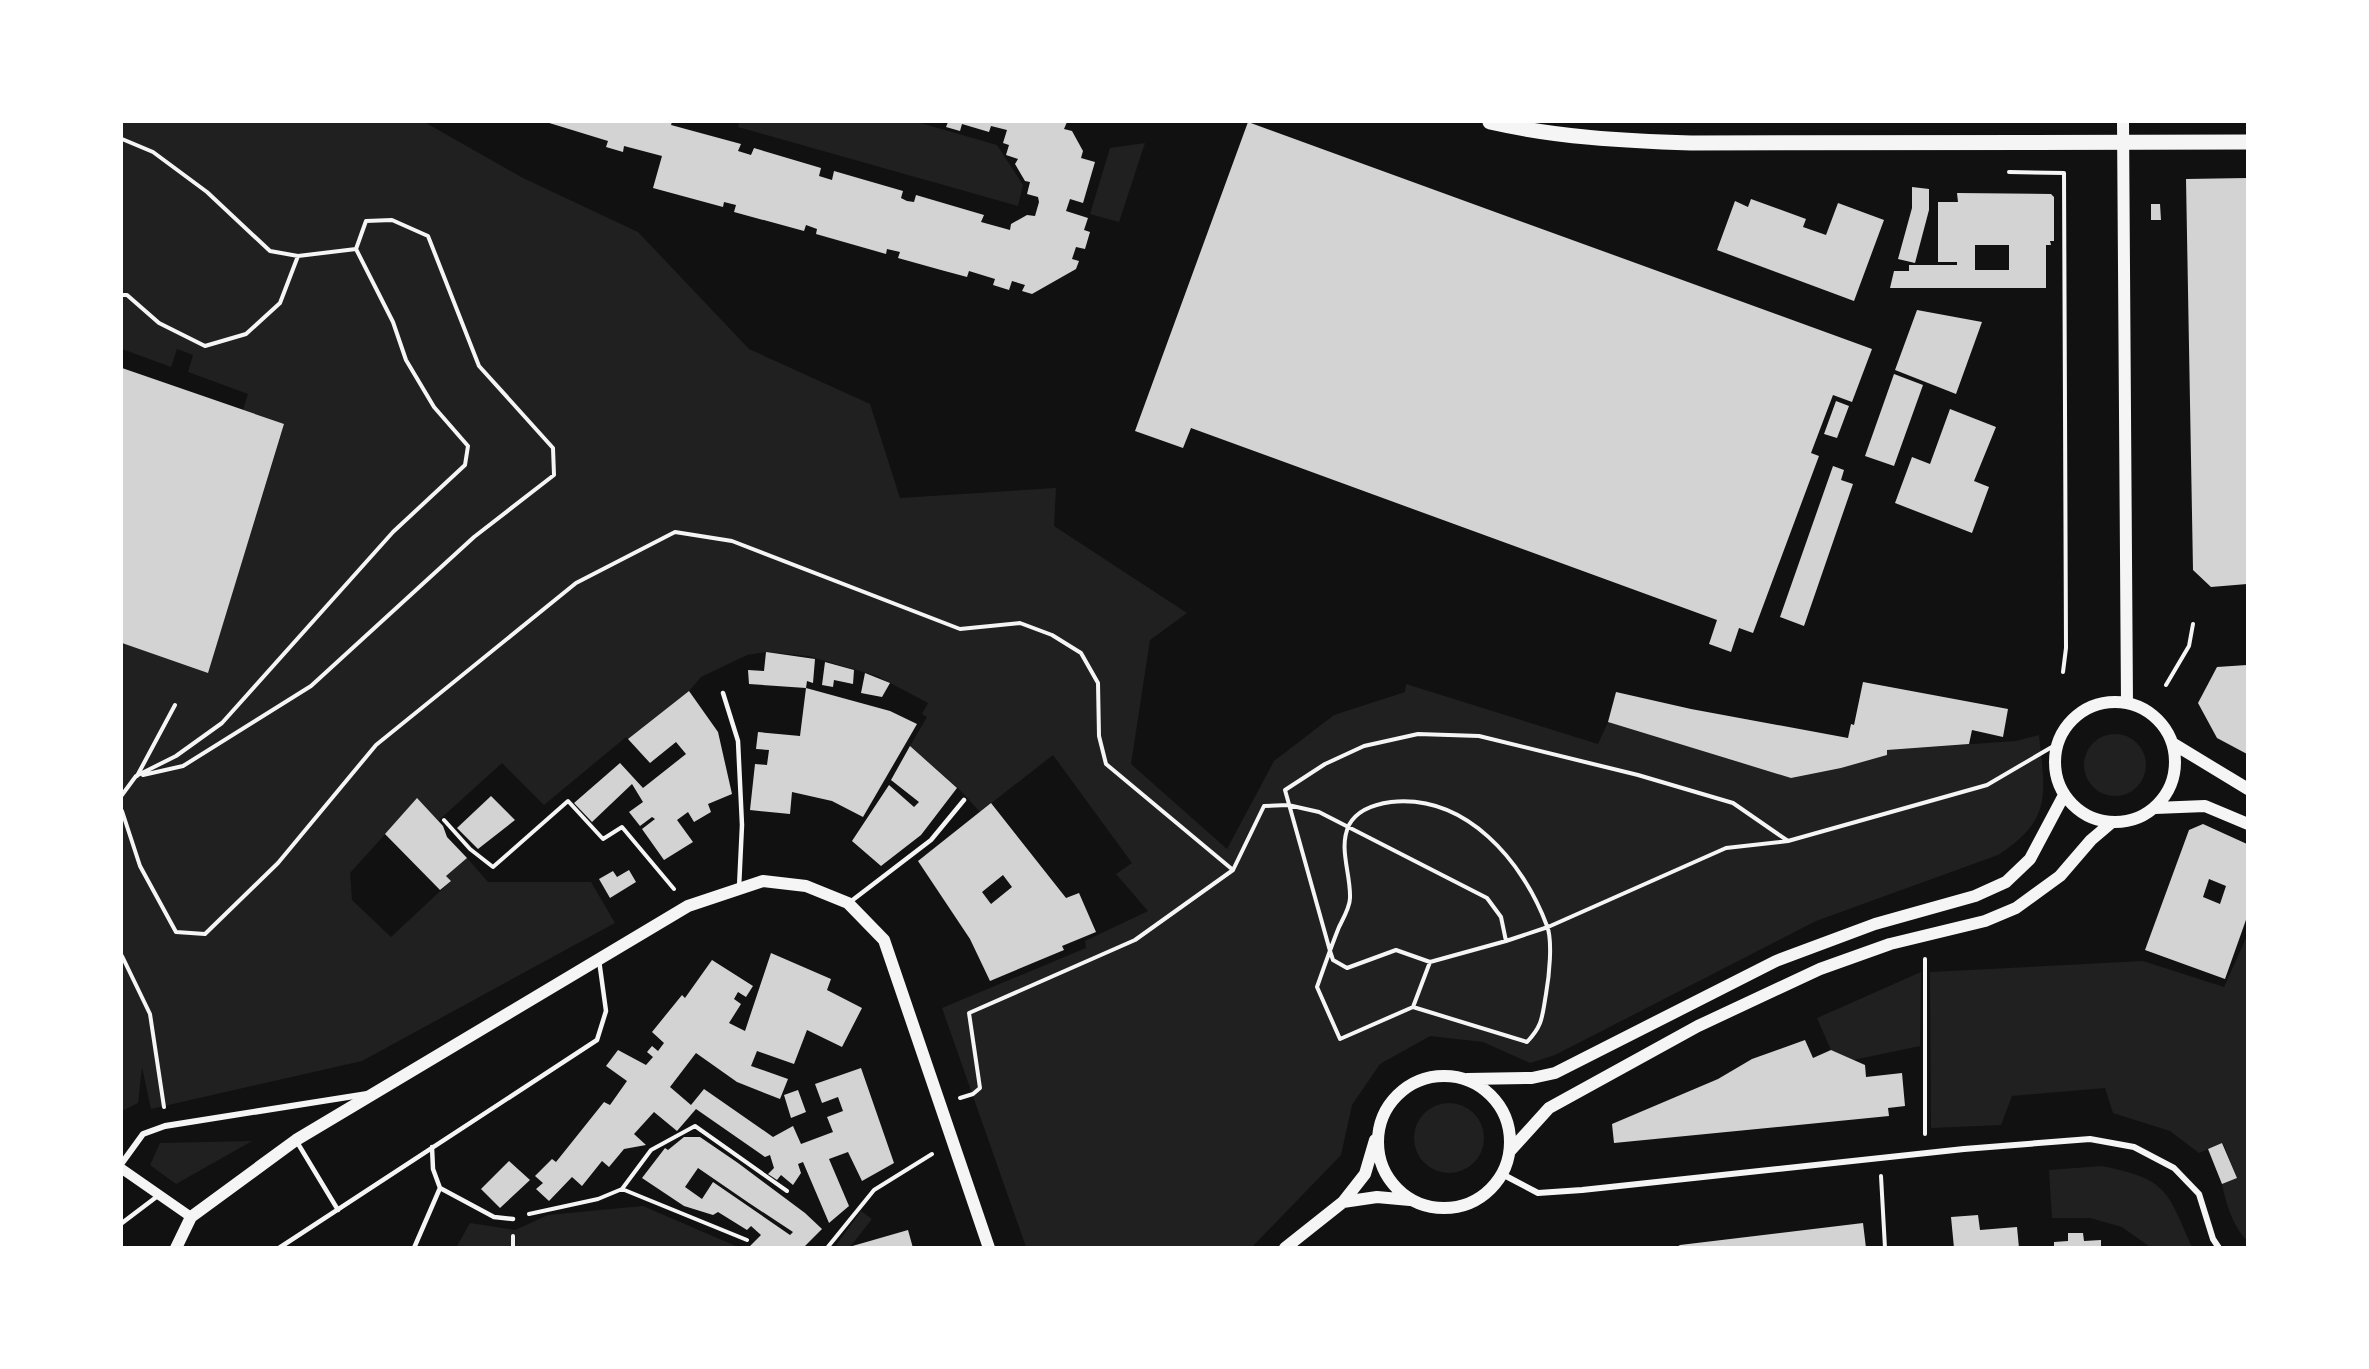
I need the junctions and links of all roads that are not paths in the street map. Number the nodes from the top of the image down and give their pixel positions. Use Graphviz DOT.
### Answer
graph roads {
  1 [pos="1490,122"];
  2 [pos="2123,122"];
  3 [pos="2123,142"];
  4 [pos="2247,142"];
  5 [pos="723,693"];
  6 [pos="2127,704"];
  7 [pos="2172,743"];
  8 [pos="2247,789"];
  9 [pos="2064,795"];
  10 [pos="964,800"];
  11 [pos="2155,808"];
  12 [pos="2111,823"];
  13 [pos="2247,824"];
  14 [pos="739,888"];
  15 [pos="848,903"];
  16 [pos="599,960"];
  17 [pos="1467,1079"];
  18 [pos="373,1093"];
  19 [pos="1379,1127"];
  20 [pos="296,1140"];
  21 [pos="432,1147"];
  22 [pos="1510,1151"];
  23 [pos="122,1163"];
  24 [pos="122,1169"];
  25 [pos="1502,1174"];
  26 [pos="440,1188"];
  27 [pos="159,1194"];
  28 [pos="1343,1202"];
  29 [pos="1429,1206"];
  30 [pos="338,1210"];
  31 [pos="191,1217"];
  32 [pos="513,1219"];
  33 [pos="122,1223"];
  34 [pos="176,1248"];
  35 [pos="279,1248"];
  36 [pos="414,1248"];
  37 [pos="989,1248"];
  38 [pos="1285,1248"];
  39 [pos="2219,1248"];
  1 -- 3 [label="main road"];
  2 -- 3 [label="main road"];
  3 -- 4 [label="main road"];
  3 -- 6 [label="main road"];
  5 -- 14 [label="lane"];
  6 -- 7 [label="main road"];
  6 -- 9 [label="main road"];
  7 -- 8 [label="main road"];
  7 -- 11 [label="main road"];
  9 -- 12 [label="main road"];
  9 -- 17 [label="main road"];
  10 -- 15 [label="lane"];
  11 -- 12 [label="main road"];
  11 -- 13 [label="main road"];
  12 -- 22 [label="main road"];
  14 -- 15 [label="main road"];
  14 -- 16 [label="main road"];
  15 -- 37 [label="main road"];
  16 -- 18 [label="main road"];
  16 -- 21 [label="lane"];
  17 -- 19 [label="main road"];
  17 -- 22 [label="main road"];
  18 -- 20 [label="main road"];
  18 -- 23 [label="street"];
  19 -- 28 [label="main road"];
  19 -- 29 [label="main road"];
  20 -- 30 [label="lane"];
  20 -- 31 [label="main road"];
  21 -- 26 [label="lane"];
  21 -- 30 [label="lane"];
  22 -- 25 [label="main road"];
  24 -- 27 [label="street"];
  25 -- 29 [label="main road"];
  25 -- 39 [label="street"];
  26 -- 32 [label="lane"];
  26 -- 36 [label="lane"];
  27 -- 31 [label="street"];
  27 -- 33 [label="lane"];
  28 -- 29 [label="main road"];
  28 -- 38 [label="main road"];
  30 -- 35 [label="lane"];
  31 -- 34 [label="main road"];
}
